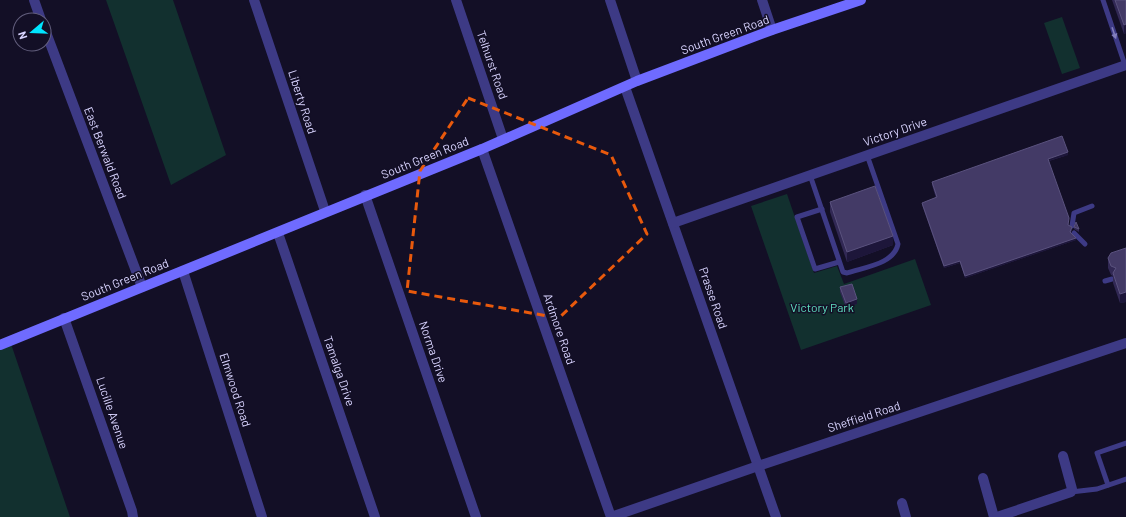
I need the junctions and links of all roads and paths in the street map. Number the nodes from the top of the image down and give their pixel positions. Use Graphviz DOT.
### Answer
graph roads {
  1 [pos="34,0"];
  2 [pos="254,0"];
  3 [pos="456,0"];
  4 [pos="610,0"];
  5 [pos="762,0"];
  6 [pos="861,0"];
  7 [pos="1103,0"];
  8 [pos="38,12"];
  9 [pos="772,30"];
  10 [pos="52,48"];
  11 [pos="1125,65"];
  12 [pos="637,81"];
  13 [pos="625,87"];
  14 [pos="503,139"];
  15 [pos="482,149"];
  16 [pos="866,155"];
  17 [pos="810,175"];
  18 [pos="365,195"];
  19 [pos="1092,206"];
  20 [pos="822,209"];
  21 [pos="325,211"];
  22 [pos="673,223"];
  23 [pos="1072,226"];
  24 [pos="278,233"];
  25 [pos="1074,233"];
  26 [pos="1085,244"];
  27 [pos="839,262"];
  28 [pos="183,271"];
  29 [pos="1112,279"];
  30 [pos="1105,281"];
  31 [pos="142,287"];
  32 [pos="64,318"];
  33 [pos="1126,343"];
  34 [pos="0,345"];
  35 [pos="1126,443"];
  36 [pos="1063,456"];
  37 [pos="758,466"];
  38 [pos="983,478"];
  39 [pos="1126,479"];
  40 [pos="1108,485"];
  41 [pos="1071,492"];
  42 [pos="902,504"];
  43 [pos="1025,512"];
  44 [pos="133,517"];
  45 [pos="262,517"];
  46 [pos="375,517"];
  47 [pos="476,517"];
  48 [pos="611,517"];
  49 [pos="776,517"];
  50 [pos="906,517"];
  51 [pos="995,517"];
  1 -- 8 [label="street"];
  2 -- 21 [label="street, Liberty Road"];
  3 -- 14 [label="street, Telhurst Road"];
  4 -- 12 [label="street"];
  5 -- 9 [label="street"];
  6 -- 9 [label="main road, South Green Road"];
  7 -- 11 [label="lane, one-way"];
  9 -- 12 [label="main road, South Green Road"];
  10 -- 31 [label="street, East Berwald Road"];
  11 -- 16 [label="street, Victory Drive"];
  12 -- 13 [label="main road, South Green Road"];
  13 -- 14 [label="main road, South Green Road"];
  13 -- 22 [label="street, Prasse Road"];
  14 -- 15 [label="main road, South Green Road"];
  15 -- 18 [label="main road, South Green Road"];
  15 -- 48 [label="street, Ardmore Road"];
  16 -- 17 [label="street, Victory Drive"];
  16 -- 27 [label="lane"];
  17 -- 20 [label="lane"];
  17 -- 22 [label="street, Victory Drive"];
  18 -- 21 [label="main road, South Green Road"];
  18 -- 47 [label="street, Norma Drive"];
  19 -- 23 [label="lane"];
  20 -- 27 [label="lane"];
  20 -- 27 [label="lane"];
  21 -- 24 [label="main road, South Green Road"];
  22 -- 37 [label="street, Prasse Road"];
  24 -- 28 [label="main road, South Green Road"];
  24 -- 46 [label="street, Tamalga Drive"];
  25 -- 26 [label="lane"];
  28 -- 31 [label="main road, South Green Road"];
  28 -- 45 [label="street, Elmwood Road"];
  29 -- 30 [label="lane"];
  31 -- 32 [label="main road, South Green Road"];
  32 -- 34 [label="main road, South Green Road"];
  32 -- 44 [label="street, Lucille Avenue"];
  33 -- 37 [label="street, Sheffield Road"];
  35 -- 40 [label="lane"];
  36 -- 41 [label="street"];
  37 -- 48 [label="street, Sheffield Road"];
  37 -- 49 [label="street, Prasse Road"];
  38 -- 51 [label="street"];
  39 -- 40 [label="lane"];
  40 -- 41 [label="lane"];
  41 -- 43 [label="street"];
  42 -- 50 [label="street"];
  43 -- 51 [label="street"];
}
